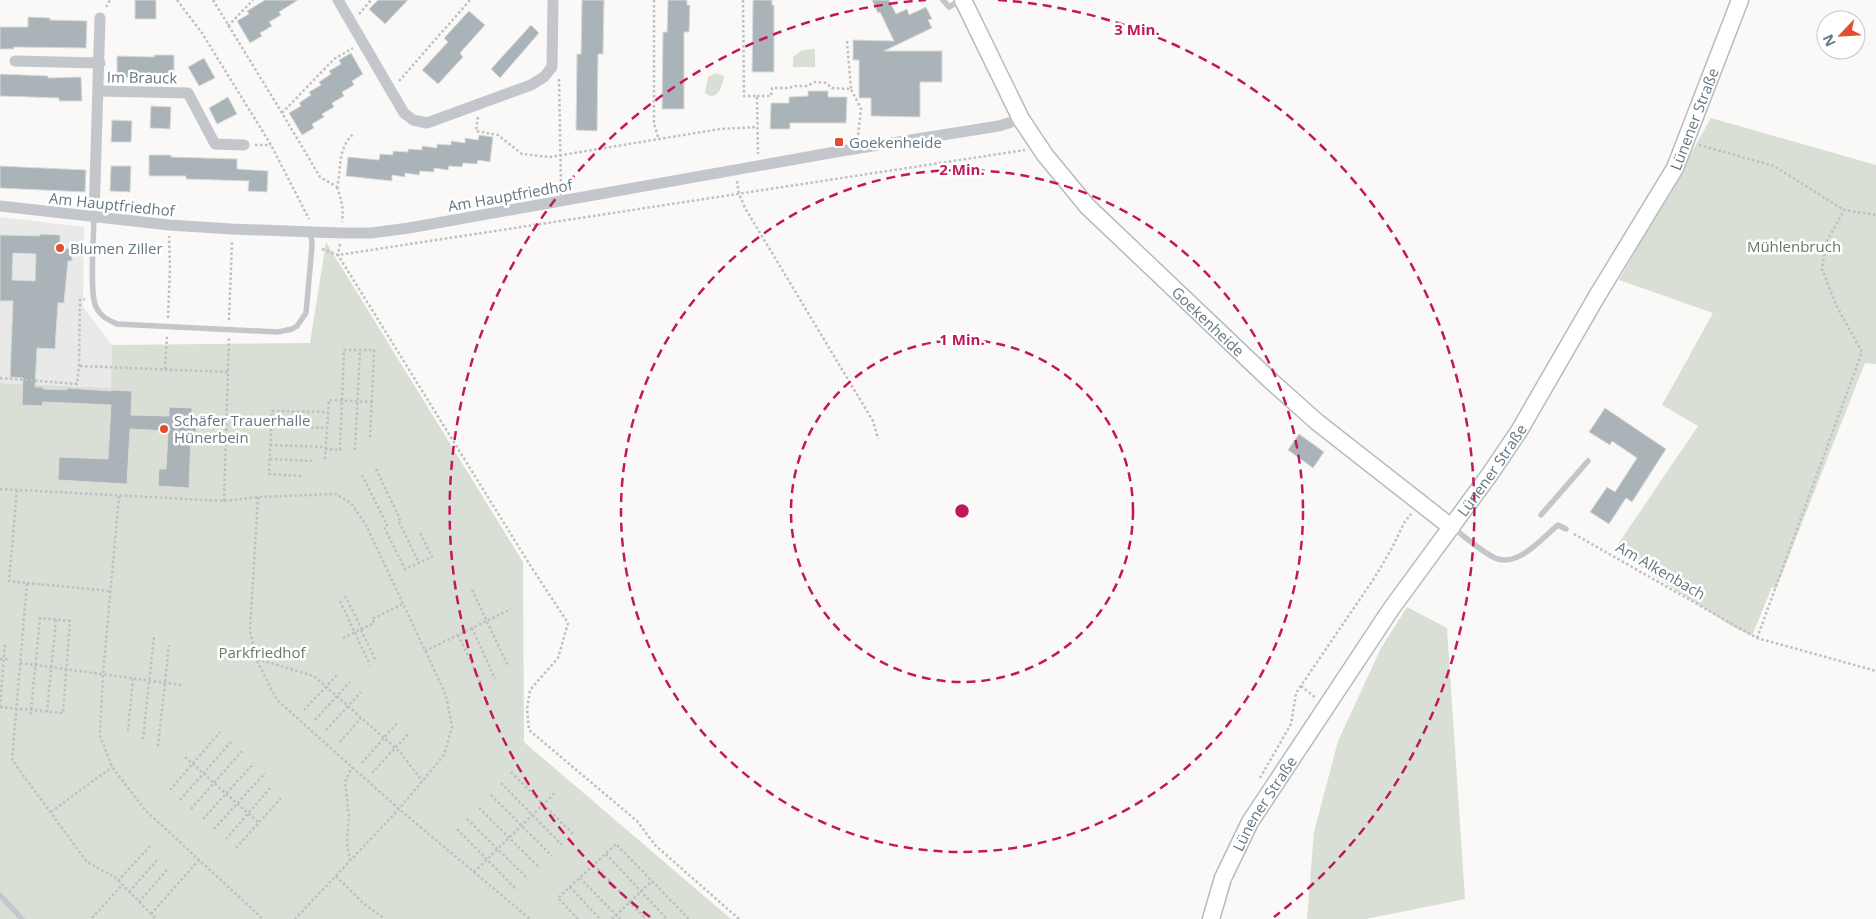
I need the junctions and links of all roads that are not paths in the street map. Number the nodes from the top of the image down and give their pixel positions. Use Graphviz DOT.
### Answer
graph roads {
  1 [pos="338,0"];
  2 [pos="552,0"];
  3 [pos="943,0"];
  4 [pos="962,0"];
  5 [pos="1740,0"];
  6 [pos="100,18"];
  7 [pos="15,61"];
  8 [pos="100,63"];
  9 [pos="99,91"];
  10 [pos="1020,119"];
  11 [pos="244,145"];
  12 [pos="0,206"];
  13 [pos="94,216"];
  14 [pos="311,233"];
  15 [pos="1588,461"];
  16 [pos="1541,516"];
  17 [pos="1451,527"];
  18 [pos="1566,529"];
  19 [pos="0,894"];
  20 [pos="22,919"];
  21 [pos="1212,919"];
  1 -- 2 [label="street"];
  3 -- 4 [label="lane"];
  4 -- 10 [label="main road, Goekenheide"];
  5 -- 17 [label="main road, Lünener Straße"];
  6 -- 8 [label="street, Im Brauck"];
  7 -- 8 [label="street, Im Brauck"];
  8 -- 9 [label="street, Im Brauck"];
  9 -- 11 [label="street, Im Brauck"];
  9 -- 13 [label="street, Im Brauck"];
  10 -- 14 [label="street, Am Hauptfriedhof"];
  10 -- 17 [label="main road, Goekenheide"];
  12 -- 13 [label="street, Am Hauptfriedhof"];
  13 -- 14 [label="street, Am Hauptfriedhof"];
  13 -- 14 [label="lane"];
  15 -- 16 [label="lane"];
  17 -- 18 [label="lane"];
  17 -- 21 [label="main road, Lünener Straße"];
  19 -- 20 [label="lane"];
}
